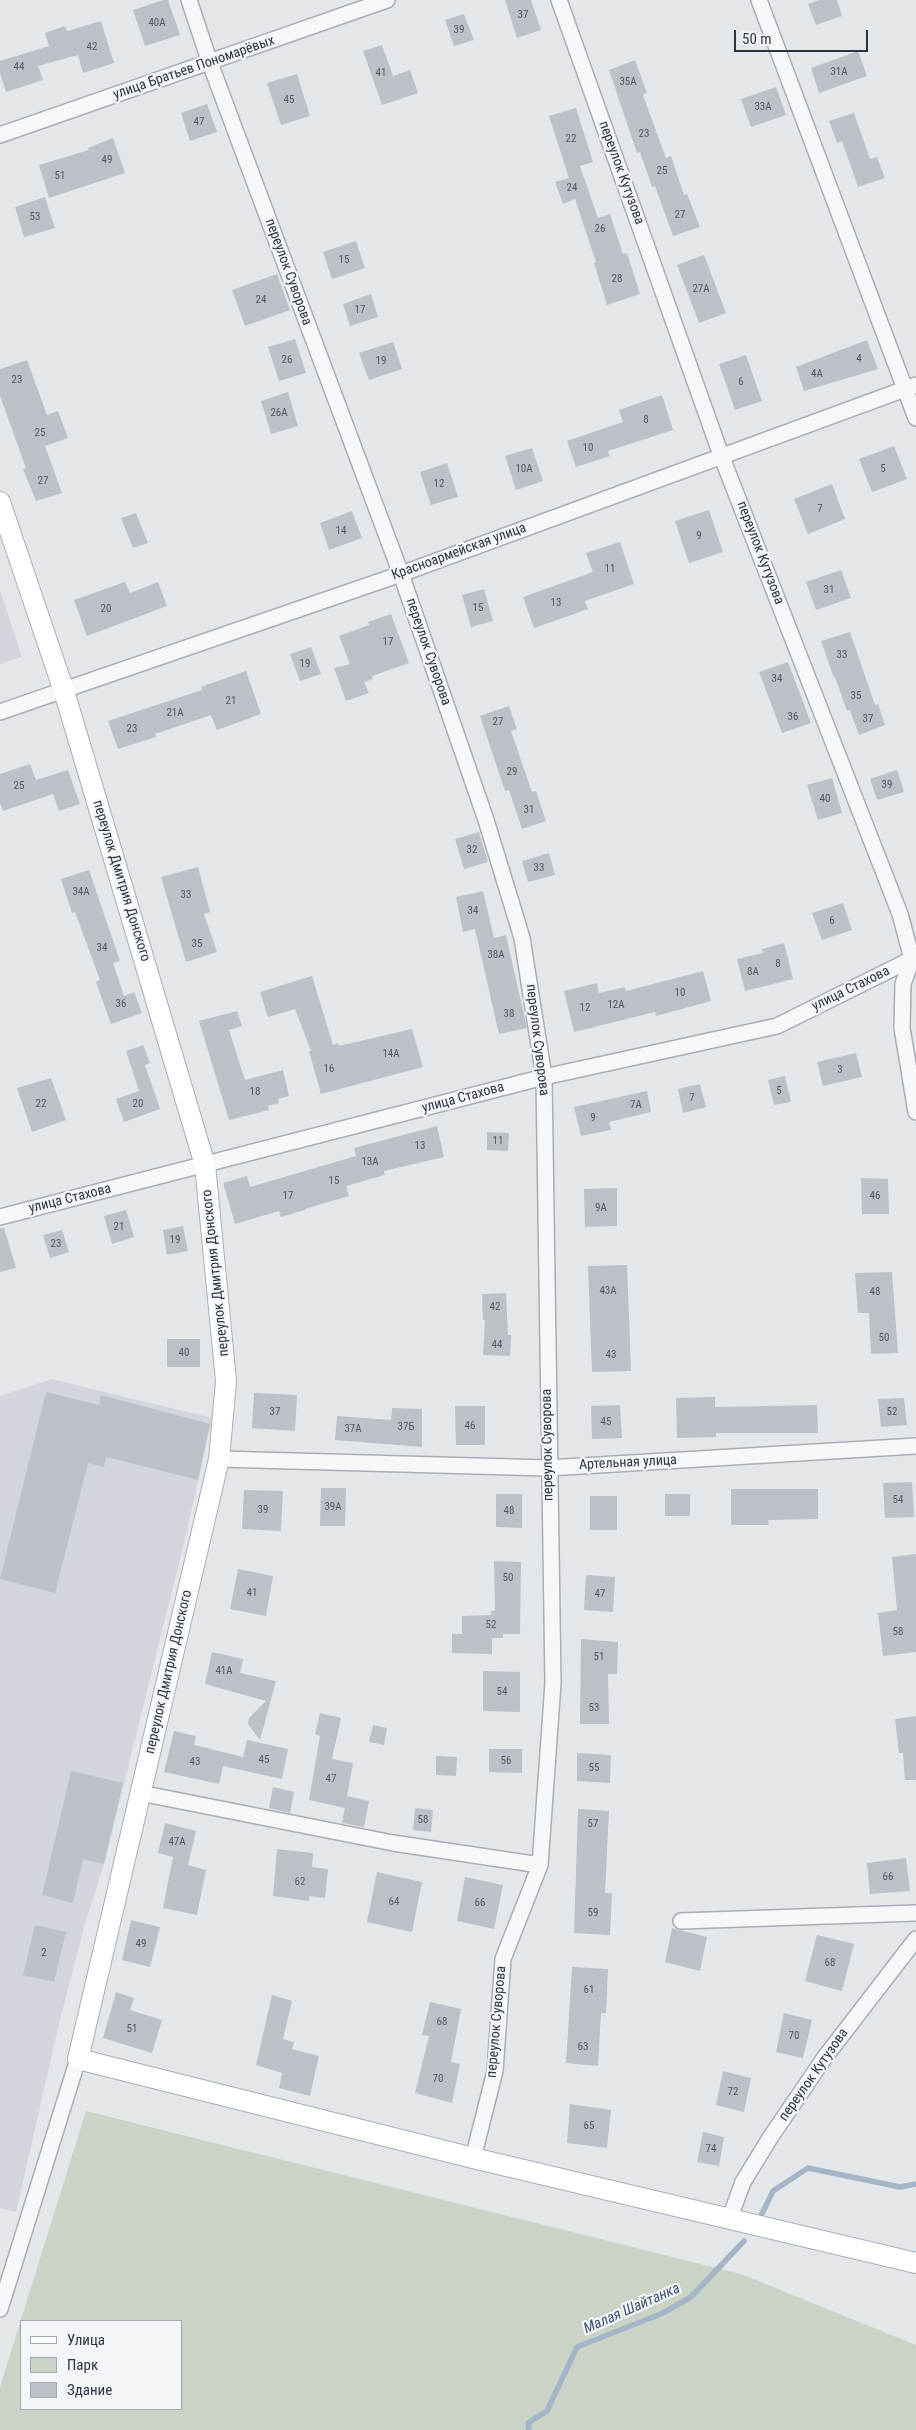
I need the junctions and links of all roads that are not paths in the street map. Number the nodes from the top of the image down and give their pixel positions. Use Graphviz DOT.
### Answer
graph roads {
  1 [pos="189,0"];
  2 [pos="387,0"];
  3 [pos="559,0"];
  4 [pos="759,0"];
  5 [pos="210,63"];
  6 [pos="0,135"];
  7 [pos="911,387"];
  8 [pos="916,418"];
  9 [pos="721,455"];
  10 [pos="0,502"];
  11 [pos="401,574"];
  12 [pos="64,691"];
  13 [pos="0,712"];
  14 [pos="914,958"];
  15 [pos="544,1077"];
  16 [pos="916,1112"];
  17 [pos="205,1165"];
  18 [pos="0,1216"];
  19 [pos="916,1446"];
  20 [pos="219,1458"];
  21 [pos="548,1468"];
  22 [pos="140,1793"];
  23 [pos="540,1865"];
  24 [pos="916,1912"];
  25 [pos="680,1921"];
  26 [pos="916,1940"];
  27 [pos="78,2059"];
  28 [pos="473,2158"];
  29 [pos="729,2220"];
  30 [pos="916,2263"];
  31 [pos="0,2309"];
  1 -- 5 [label="street, переулок Суворова"];
  2 -- 5 [label="street, улица Братьев Пономарёвых"];
  3 -- 9 [label="street, переулок Кутузова"];
  4 -- 7 [label="street"];
  5 -- 6 [label="street, улица Братьев Пономарёвых"];
  5 -- 11 [label="street, переулок Суворова"];
  7 -- 8 [label="street"];
  7 -- 9 [label="street, Красноармейская улица"];
  9 -- 11 [label="street, Красноармейская улица"];
  9 -- 14 [label="street, переулок Кутузова"];
  10 -- 12 [label="street, переулок Дмитрия Донского"];
  11 -- 12 [label="street, Красноармейская улица"];
  11 -- 15 [label="street, переулок Суворова"];
  12 -- 13 [label="street, Красноармейская улица"];
  12 -- 17 [label="street, переулок Дмитрия Донского"];
  14 -- 15 [label="street, улица Стахова"];
  14 -- 16 [label="street"];
  15 -- 17 [label="street, улица Стахова"];
  15 -- 21 [label="street, переулок Суворова"];
  17 -- 18 [label="street, улица Стахова"];
  17 -- 20 [label="street, переулок Дмитрия Донского"];
  19 -- 21 [label="street, Артельная улица"];
  20 -- 21 [label="street, Артельная улица"];
  20 -- 22 [label="street, переулок Дмитрия Донского"];
  21 -- 23 [label="street, переулок Суворова"];
  22 -- 23 [label="street"];
  22 -- 27 [label="street, переулок Дмитрия Донского"];
  23 -- 28 [label="street, переулок Суворова"];
  24 -- 25 [label="street"];
  26 -- 29 [label="street, переулок Кутузова"];
  27 -- 28 [label="street"];
  27 -- 31 [label="street"];
  28 -- 29 [label="street"];
  29 -- 30 [label="street"];
}
